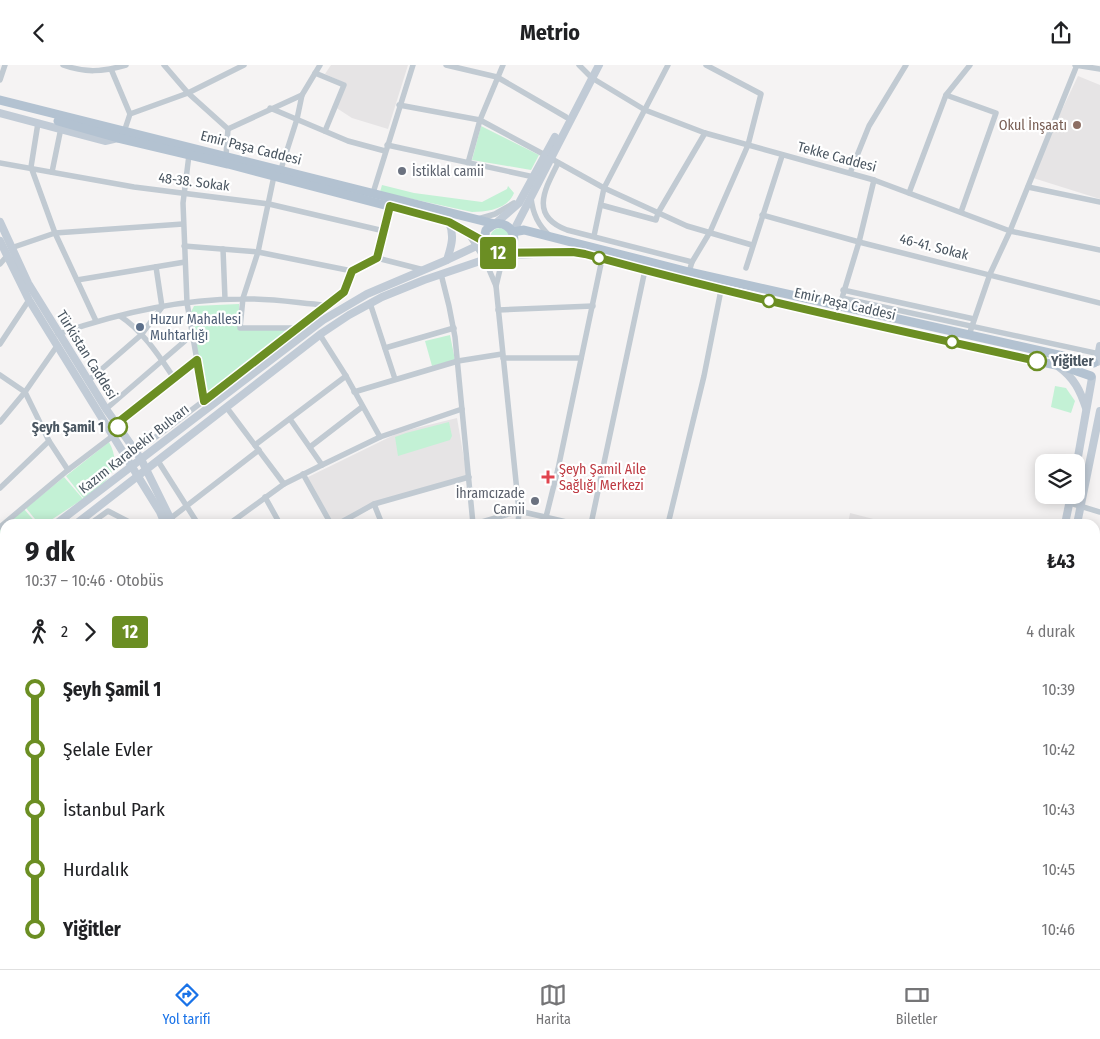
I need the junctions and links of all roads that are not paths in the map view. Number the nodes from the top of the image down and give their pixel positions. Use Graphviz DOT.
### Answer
graph roads {
  1 [pos="5,65"];
  2 [pos="62,65"];
  3 [pos="126,65"];
  4 [pos="164,65"];
  5 [pos="244,65"];
  6 [pos="320,65"];
  7 [pos="413,65"];
  8 [pos="446,65"];
  9 [pos="503,65"];
  10 [pos="578,65"];
  11 [pos="599,65"];
  12 [pos="668,65"];
  13 [pos="706,65"];
  14 [pos="906,65"];
  15 [pos="970,65"];
  16 [pos="1076,65"];
  17 [pos="111,69"];
  18 [pos="1100,69"];
  19 [pos="315,73"];
  20 [pos="497,77"];
  21 [pos="592,78"];
  22 [pos="0,80"];
  23 [pos="188,93"];
  24 [pos="302,95"];
  25 [pos="946,95"];
  26 [pos="0,98"];
  27 [pos="399,105"];
  28 [pos="0,106"];
  29 [pos="270,108"];
  30 [pos="646,110"];
  31 [pos="0,113"];
  32 [pos="130,114"];
  33 [pos="566,117"];
  34 [pos="297,119"];
  35 [pos="480,120"];
  36 [pos="38,123"];
  37 [pos="61,128"];
  38 [pos="228,129"];
  39 [pos="325,131"];
  40 [pos="705,133"];
  41 [pos="121,135"];
  42 [pos="748,145"];
  43 [pos="386,148"];
  44 [pos="188,155"];
  45 [pos="226,155"];
  46 [pos="782,155"];
  47 [pos="548,156"];
  48 [pos="0,163"];
  49 [pos="468,163"];
  50 [pos="558,163"];
  51 [pos="31,167"];
  52 [pos="52,172"];
  53 [pos="278,173"];
  54 [pos="850,173"];
  55 [pos="534,177"];
  56 [pos="874,180"];
  57 [pos="1028,187"];
  58 [pos="604,188"];
  59 [pos="183,193"];
  60 [pos="373,193"];
  61 [pos="909,193"];
  62 [pos="528,197"];
  63 [pos="1100,202"];
  64 [pos="269,204"];
  65 [pos="600,205"];
  66 [pos="390,206"];
  67 [pos="961,212"];
  68 [pos="658,213"];
  69 [pos="762,215"];
  70 [pos="478,219"];
  71 [pos="0,222"];
  72 [pos="449,222"];
  73 [pos="183,224"];
  74 [pos="494,224"];
  75 [pos="384,231"];
  76 [pos="1010,231"];
  77 [pos="513,232"];
  78 [pos="710,232"];
  79 [pos="55,233"];
  80 [pos="594,236"];
  81 [pos="552,238"];
  82 [pos="0,241"];
  83 [pos="859,242"];
  84 [pos="480,244"];
  85 [pos="752,245"];
  86 [pos="184,246"];
  87 [pos="11,248"];
  88 [pos="223,249"];
  89 [pos="1100,250"];
  90 [pos="258,252"];
  91 [pos="504,253"];
  92 [pos="7,256"];
  93 [pos="377,258"];
  94 [pos="602,259"];
  95 [pos="447,260"];
  96 [pos="485,260"];
  97 [pos="185,262"];
  98 [pos="692,262"];
  99 [pos="0,264"];
  100 [pos="156,267"];
  101 [pos="746,268"];
  102 [pos="424,270"];
  103 [pos="645,270"];
  104 [pos="352,271"];
  105 [pos="689,272"];
  106 [pos="441,274"];
  107 [pos="990,274"];
  108 [pos="77,280"];
  109 [pos="496,287"];
  110 [pos="721,290"];
  111 [pos="843,290"];
  112 [pos="225,299"];
  113 [pos="243,299"];
  114 [pos="29,300"];
  115 [pos="187,303"];
  116 [pos="370,303"];
  117 [pos="1100,303"];
  118 [pos="325,305"];
  119 [pos="593,306"];
  120 [pos="162,307"];
  121 [pos="498,310"];
  122 [pos="120,316"];
  123 [pos="96,321"];
  124 [pos="973,322"];
  125 [pos="298,328"];
  126 [pos="454,328"];
  127 [pos="58,333"];
  128 [pos="193,334"];
  129 [pos="141,335"];
  130 [pos="320,335"];
  131 [pos="969,335"];
  132 [pos="0,344"];
  133 [pos="56,346"];
  134 [pos="385,348"];
  135 [pos="503,356"];
  136 [pos="1098,357"];
  137 [pos="581,358"];
  138 [pos="197,360"];
  139 [pos="162,361"];
  140 [pos="458,361"];
  141 [pos="1057,365"];
  142 [pos="0,375"];
  143 [pos="346,376"];
  144 [pos="174,378"];
  145 [pos="1094,378"];
  146 [pos="395,379"];
  147 [pos="88,381"];
  148 [pos="25,392"];
  149 [pos="354,392"];
  150 [pos="204,401"];
  151 [pos="362,407"];
  152 [pos="227,408"];
  153 [pos="106,409"];
  154 [pos="462,409"];
  155 [pos="1087,410"];
  156 [pos="1100,416"];
  157 [pos="290,419"];
  158 [pos="0,421"];
  159 [pos="116,424"];
  160 [pos="114,435"];
  161 [pos="380,437"];
  162 [pos="49,441"];
  163 [pos="257,447"];
  164 [pos="310,447"];
  165 [pos="1079,454"];
  166 [pos="138,455"];
  167 [pos="158,461"];
  168 [pos="322,465"];
  169 [pos="131,466"];
  170 [pos="68,470"];
  171 [pos="147,471"];
  172 [pos="303,474"];
  173 [pos="138,477"];
  174 [pos="468,477"];
  175 [pos="284,484"];
  176 [pos="0,488"];
  177 [pos="265,497"];
  178 [pos="374,504"];
  179 [pos="1069,504"];
  180 [pos="1078,504"];
  181 [pos="187,505"];
  182 [pos="1081,506"];
  183 [pos="519,511"];
  184 [pos="1100,512"];
  185 [pos="546,517"];
  186 [pos="10,519"];
  187 [pos="62,519"];
  188 [pos="83,519"];
  189 [pos="97,519"];
  190 [pos="123,519"];
  191 [pos="167,519"];
  192 [pos="169,519"];
  193 [pos="173,519"];
  194 [pos="195,519"];
  195 [pos="236,519"];
  196 [pos="277,519"];
  197 [pos="329,519"];
  198 [pos="347,519"];
  199 [pos="380,519"];
  200 [pos="473,519"];
  201 [pos="491,519"];
  202 [pos="518,519"];
  203 [pos="553,519"];
  204 [pos="593,519"];
  205 [pos="669,519"];
  206 [pos="1066,519"];
  207 [pos="1078,519"];
  1 -- 22 [label="street"];
  2 -- 17 [label="street"];
  3 -- 17 [label="street"];
  4 -- 23 [label="street"];
  5 -- 23 [label="street"];
  6 -- 19 [label="street"];
  7 -- 27 [label="street"];
  8 -- 20 [label="street"];
  9 -- 20 [label="street"];
  10 -- 21 [label="street, Tekke Caddesi"];
  11 -- 21 [label="street"];
  12 -- 30 [label="street"];
  13 -- 42 [label="street"];
  14 -- 54 [label="street"];
  15 -- 25 [label="street"];
  16 -- 18 [label="street"];
  16 -- 57 [label="street"];
  17 -- 32 [label="street"];
  19 -- 24 [label="street"];
  19 -- 39 [label="street"];
  20 -- 33 [label="street"];
  20 -- 35 [label="street"];
  21 -- 30 [label="street, Tekke Caddesi"];
  21 -- 33 [label="street"];
  21 -- 47 [label="street"];
  23 -- 32 [label="street"];
  23 -- 38 [label="street"];
  24 -- 29 [label="street"];
  24 -- 34 [label="street"];
  25 -- 61 [label="street"];
  25 -- 67 [label="street"];
  26 -- 41 [label="main road, Emir Paşa Caddesi"];
  27 -- 35 [label="street"];
  27 -- 43 [label="street"];
  28 -- 41 [label="main road, Emir Paşa Caddesi"];
  29 -- 34 [label="street"];
  29 -- 38 [label="street"];
  30 -- 40 [label="street, Tekke Caddesi"];
  30 -- 58 [label="street"];
  31 -- 36 [label="street"];
  32 -- 41 [label="street"];
  33 -- 47 [label="street"];
  34 -- 39 [label="street"];
  34 -- 53 [label="street"];
  35 -- 47 [label="street"];
  35 -- 49 [label="street"];
  36 -- 37 [label="street"];
  36 -- 51 [label="street"];
  37 -- 41 [label="street"];
  37 -- 52 [label="street"];
  38 -- 45 [label="street"];
  39 -- 43 [label="street"];
  40 -- 42 [label="street, Tekke Caddesi"];
  40 -- 68 [label="street"];
  41 -- 44 [label="main road, Emir Paşa Caddesi"];
  41 -- 45 [label="main road, Emir Paşa Caddesi"];
  42 -- 46 [label="street, Tekke Caddesi"];
  42 -- 78 [label="street"];
  43 -- 49 [label="street"];
  43 -- 60 [label="street"];
  44 -- 53 [label="main road, Emir Paşa Caddesi"];
  44 -- 59 [label="street"];
  45 -- 53 [label="main road, Emir Paşa Caddesi"];
  46 -- 54 [label="street, Tekke Caddesi"];
  46 -- 69 [label="street"];
  47 -- 50 [label="street"];
  47 -- 55 [label="street"];
  47 -- 62 [label="street"];
  48 -- 51 [label="street, 48-38. Sokak"];
  49 -- 55 [label="street"];
  50 -- 58 [label="street"];
  50 -- 80 [label="street"];
  51 -- 52 [label="street, 48-38. Sokak"];
  51 -- 79 [label="street"];
  52 -- 59 [label="street, 48-38. Sokak"];
  53 -- 60 [label="main road, Emir Paşa Caddesi"];
  53 -- 64 [label="street"];
  53 -- 66 [label="main road, Emir Paşa Caddesi"];
  54 -- 56 [label="street, Tekke Caddesi"];
  55 -- 62 [label="street"];
  56 -- 61 [label="street, Tekke Caddesi"];
  56 -- 83 [label="street"];
  57 -- 63 [label="street"];
  57 -- 76 [label="street"];
  58 -- 65 [label="street"];
  58 -- 68 [label="street"];
  59 -- 64 [label="street, 48-38. Sokak"];
  59 -- 73 [label="street"];
  60 -- 70 [label="main road, Emir Paşa Caddesi"];
  61 -- 67 [label="street, Tekke Caddesi"];
  62 -- 70 [label="street"];
  62 -- 74 [label="street"];
  62 -- 77 [label="street"];
  62 -- 81 [label="street"];
  64 -- 75 [label="street, 48-38. Sokak"];
  64 -- 90 [label="street"];
  65 -- 68 [label="street"];
  65 -- 80 [label="street"];
  66 -- 72 [label="main road, Emir Paşa Caddesi"];
  66 -- 75 [label="street"];
  67 -- 76 [label="street, Tekke Caddesi"];
  68 -- 78 [label="street"];
  69 -- 83 [label="street, 46-41. Sokak"];
  69 -- 85 [label="street"];
  70 -- 74 [label="main road, Emir Paşa Caddesi"];
  71 -- 87 [label="street, Türkistan Caddesi"];
  72 -- 84 [label="main road, Emir Paşa Caddesi"];
  72 -- 95 [label="street"];
  73 -- 79 [label="street"];
  73 -- 86 [label="street"];
  74 -- 77 [label="main road"];
  74 -- 84 [label="main road"];
  75 -- 93 [label="street"];
  76 -- 89 [label="street, Tekke Caddesi"];
  76 -- 107 [label="street"];
  77 -- 81 [label="main road, Emir Paşa Caddesi"];
  77 -- 91 [label="main road"];
  78 -- 85 [label="street"];
  78 -- 98 [label="street"];
  79 -- 87 [label="street"];
  79 -- 108 [label="street"];
  80 -- 98 [label="street"];
  81 -- 105 [label="main road, Emir Paşa Caddesi"];
  82 -- 92 [label="street, Türkistan Caddesi"];
  83 -- 107 [label="street, 46-41. Sokak"];
  83 -- 111 [label="street"];
  84 -- 91 [label="main road"];
  84 -- 95 [label="street, Kazım Karabekir Bulvarı"];
  84 -- 96 [label="street"];
  85 -- 101 [label="street"];
  86 -- 88 [label="street"];
  86 -- 97 [label="street"];
  87 -- 127 [label="street, Türkistan Caddesi"];
  88 -- 90 [label="street"];
  88 -- 112 [label="street"];
  90 -- 104 [label="street"];
  90 -- 113 [label="street"];
  91 -- 94 [label="main road, Emir Paşa Caddesi"];
  91 -- 96 [label="street, Kazım Karabekir Bulvarı"];
  91 -- 109 [label="street"];
  92 -- 99 [label="street"];
  92 -- 114 [label="street, Türkistan Caddesi"];
  93 -- 102 [label="street"];
  93 -- 104 [label="street"];
  94 -- 103 [label="main road, Emir Paşa Caddesi"];
  94 -- 119 [label="street"];
  95 -- 102 [label="street, Kazım Karabekir Bulvarı"];
  96 -- 106 [label="street, Kazım Karabekir Bulvarı"];
  96 -- 109 [label="street"];
  97 -- 100 [label="street"];
  97 -- 115 [label="street"];
  98 -- 105 [label="street"];
  100 -- 108 [label="street"];
  100 -- 120 [label="street"];
  102 -- 166 [label="street, Kazım Karabekir Bulvarı"];
  103 -- 110 [label="main road, Emir Paşa Caddesi"];
  103 -- 204 [label="street"];
  104 -- 118 [label="street"];
  105 -- 131 [label="main road, Emir Paşa Caddesi"];
  106 -- 116 [label="street, Kazım Karabekir Bulvarı"];
  106 -- 126 [label="street"];
  107 -- 117 [label="street, 46-41. Sokak"];
  107 -- 124 [label="street"];
  108 -- 123 [label="street"];
  109 -- 121 [label="street"];
  110 -- 141 [label="main road, Emir Paşa Caddesi"];
  110 -- 205 [label="street"];
  111 -- 124 [label="street"];
  111 -- 124 [label="street"];
  112 -- 113 [label="street"];
  112 -- 115 [label="street"];
  113 -- 118 [label="street"];
  113 -- 125 [label="street"];
  114 -- 132 [label="street"];
  114 -- 133 [label="street, Türkistan Caddesi"];
  115 -- 120 [label="street"];
  115 -- 128 [label="street"];
  116 -- 130 [label="street, Kazım Karabekir Bulvarı"];
  116 -- 134 [label="street"];
  118 -- 125 [label="street"];
  119 -- 121 [label="street"];
  119 -- 137 [label="street"];
  120 -- 122 [label="street"];
  120 -- 129 [label="street"];
  121 -- 135 [label="street"];
  122 -- 123 [label="street"];
  122 -- 129 [label="street"];
  123 -- 127 [label="street"];
  124 -- 131 [label="street"];
  124 -- 136 [label="street"];
  125 -- 150 [label="street"];
  126 -- 134 [label="street"];
  126 -- 140 [label="street"];
  127 -- 147 [label="street, Türkistan Caddesi"];
  128 -- 138 [label="street"];
  128 -- 139 [label="street"];
  129 -- 139 [label="street"];
  129 -- 147 [label="street"];
  130 -- 143 [label="street"];
  130 -- 152 [label="street, Kazım Karabekir Bulvarı"];
  131 -- 136 [label="main road, Emir Paşa Caddesi"];
  133 -- 148 [label="street"];
  133 -- 160 [label="street, Türkistan Caddesi"];
  134 -- 146 [label="street"];
  135 -- 137 [label="street"];
  135 -- 140 [label="street"];
  135 -- 183 [label="street"];
  136 -- 145 [label="main road"];
  137 -- 185 [label="street"];
  138 -- 144 [label="street"];
  138 -- 150 [label="street"];
  139 -- 144 [label="street"];
  139 -- 153 [label="street"];
  140 -- 146 [label="street"];
  140 -- 154 [label="street"];
  141 -- 145 [label="main road, Emir Paşa Caddesi"];
  141 -- 155 [label="street"];
  142 -- 148 [label="street"];
  143 -- 149 [label="street"];
  143 -- 157 [label="street"];
  144 -- 159 [label="street"];
  145 -- 155 [label="street"];
  146 -- 149 [label="street"];
  147 -- 153 [label="street, Türkistan Caddesi"];
  148 -- 158 [label="street"];
  148 -- 162 [label="street"];
  149 -- 151 [label="street"];
  150 -- 166 [label="street"];
  151 -- 161 [label="street"];
  151 -- 164 [label="street"];
  152 -- 163 [label="street"];
  152 -- 167 [label="street, Kazım Karabekir Bulvarı"];
  153 -- 159 [label="street, Türkistan Caddesi"];
  154 -- 161 [label="street"];
  154 -- 174 [label="street"];
  155 -- 165 [label="street"];
  156 -- 182 [label="street"];
  157 -- 163 [label="street"];
  157 -- 164 [label="street"];
  159 -- 166 [label="street, Türkistan Caddesi"];
  160 -- 169 [label="street, Türkistan Caddesi"];
  160 -- 170 [label="street"];
  161 -- 168 [label="street"];
  162 -- 170 [label="street"];
  162 -- 176 [label="street"];
  163 -- 175 [label="street"];
  163 -- 181 [label="street"];
  164 -- 168 [label="street"];
  166 -- 169 [label="street, Kazım Karabekir Bulvarı"];
  166 -- 171 [label="street, Türkistan Caddesi"];
  167 -- 171 [label="street, Kazım Karabekir Bulvarı"];
  167 -- 181 [label="street"];
  168 -- 172 [label="street"];
  169 -- 173 [label="street, Türkistan Caddesi"];
  169 -- 187 [label="street, Kazım Karabekir Bulvarı"];
  170 -- 186 [label="street"];
  171 -- 173 [label="street, Kazım Karabekir Bulvarı"];
  171 -- 192 [label="street, Türkistan Caddesi"];
  172 -- 175 [label="street"];
  172 -- 197 [label="street"];
  173 -- 188 [label="street, Kazım Karabekir Bulvarı"];
  173 -- 191 [label="street, Türkistan Caddesi"];
  174 -- 178 [label="street"];
  174 -- 200 [label="street"];
  175 -- 177 [label="street"];
  177 -- 195 [label="street"];
  177 -- 196 [label="street"];
  178 -- 198 [label="street"];
  178 -- 199 [label="street"];
  179 -- 206 [label="street"];
  180 -- 182 [label="street"];
  181 -- 193 [label="street"];
  181 -- 194 [label="street"];
  182 -- 184 [label="street"];
  182 -- 207 [label="street"];
  183 -- 185 [label="street"];
  183 -- 201 [label="street"];
  183 -- 202 [label="street"];
  185 -- 203 [label="street"];
  189 -- 190 [label="street"];
}
